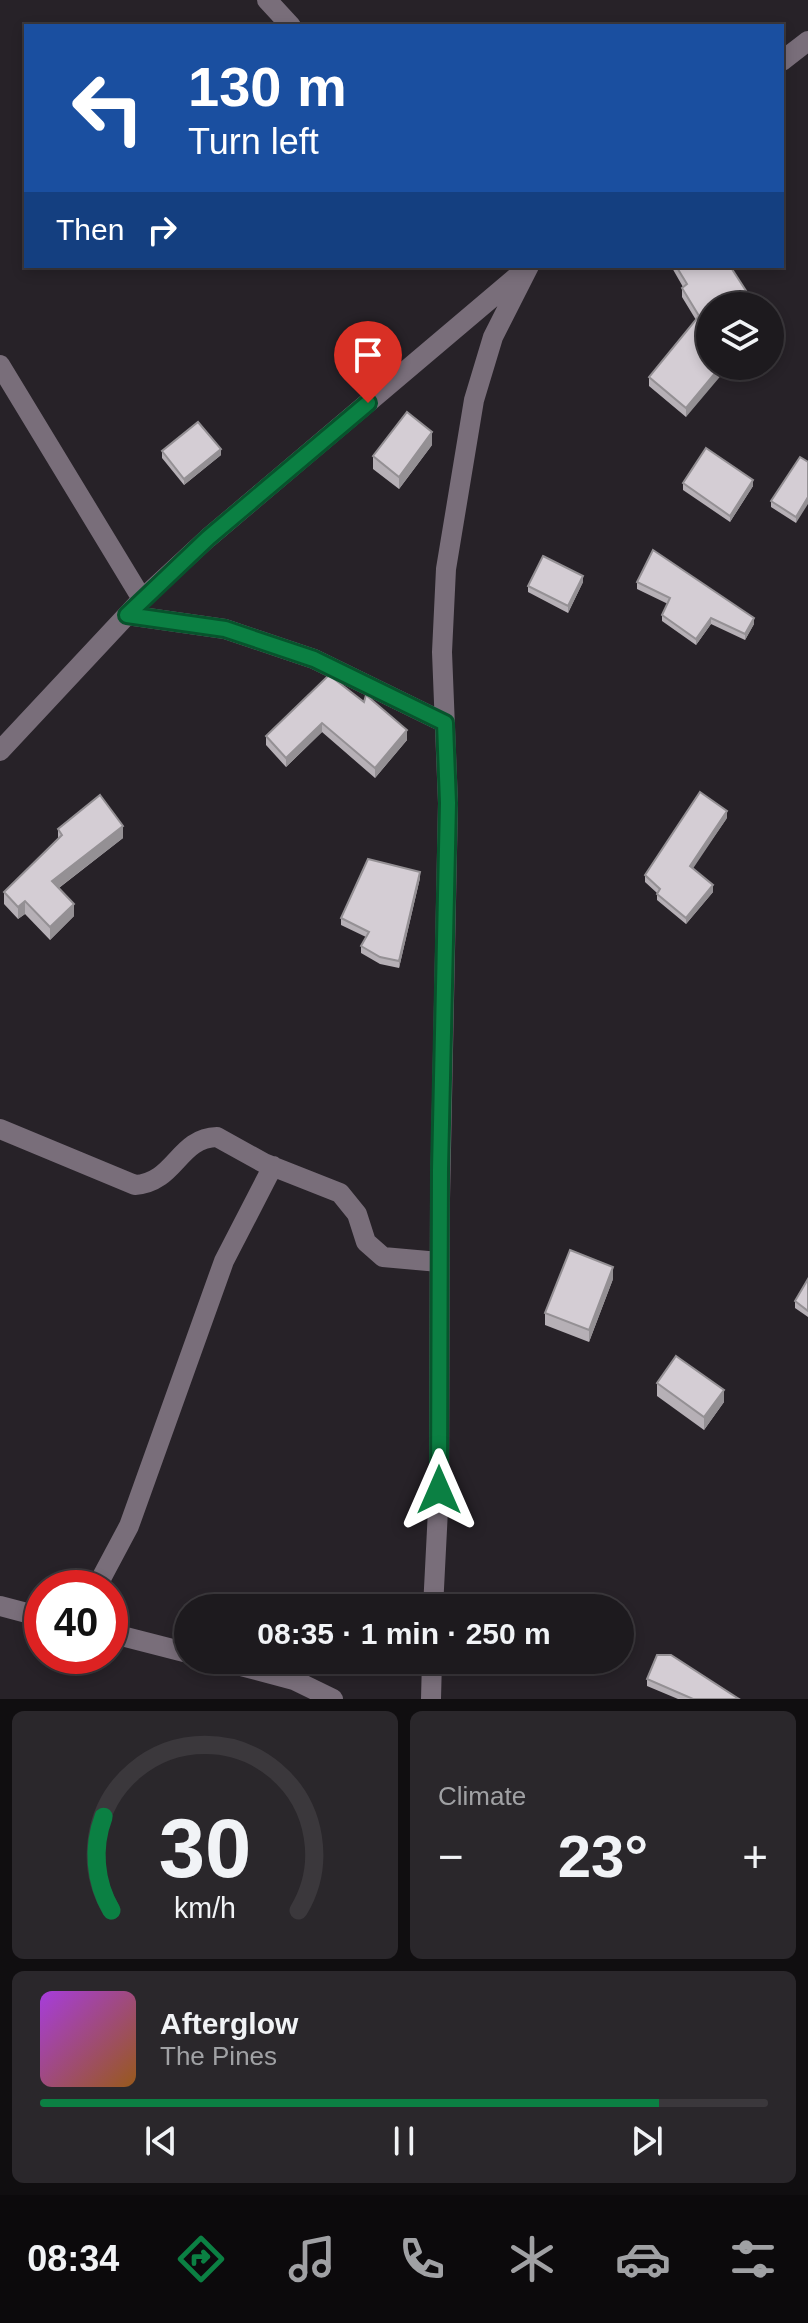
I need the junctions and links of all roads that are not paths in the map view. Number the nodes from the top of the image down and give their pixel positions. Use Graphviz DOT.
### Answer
graph roads {
  1 [pos="267,0"];
  2 [pos="289,24"];
  3 [pos="808,41"];
  4 [pos="784,59"];
  5 [pos="499,268"];
  6 [pos="527,268"];
  7 [pos="528,268"];
  8 [pos="505,288"];
  9 [pos="0,365"];
  10 [pos="142,599"];
  11 [pos="127,615"];
  12 [pos="445,723"];
  13 [pos="0,751"];
  14 [pos="0,1129"];
  15 [pos="273,1166"];
  16 [pos="439,1262"];
  17 [pos="106,1570"];
  18 [pos="434,1594"];
  19 [pos="0,1606"];
  20 [pos="24,1612"];
  21 [pos="128,1638"];
  22 [pos="174,1649"];
  23 [pos="271,1674"];
  24 [pos="432,1674"];
  25 [pos="333,1699"];
  26 [pos="431,1699"];
  1 -- 2 [label="street"];
  3 -- 4 [label="street"];
  5 -- 8 [label="street"];
  6 -- 8 [label="street"];
  7 -- 12 [label="street"];
  8 -- 10 [label="street"];
  9 -- 10 [label="street"];
  10 -- 11 [label="street"];
  11 -- 12 [label="street"];
  11 -- 13 [label="street"];
  12 -- 16 [label="street"];
  14 -- 15 [label="street"];
  15 -- 16 [label="street"];
  15 -- 17 [label="street"];
  16 -- 18 [label="street"];
  19 -- 20 [label="street"];
  21 -- 22 [label="street"];
  23 -- 25 [label="street"];
  24 -- 26 [label="street"];
}
